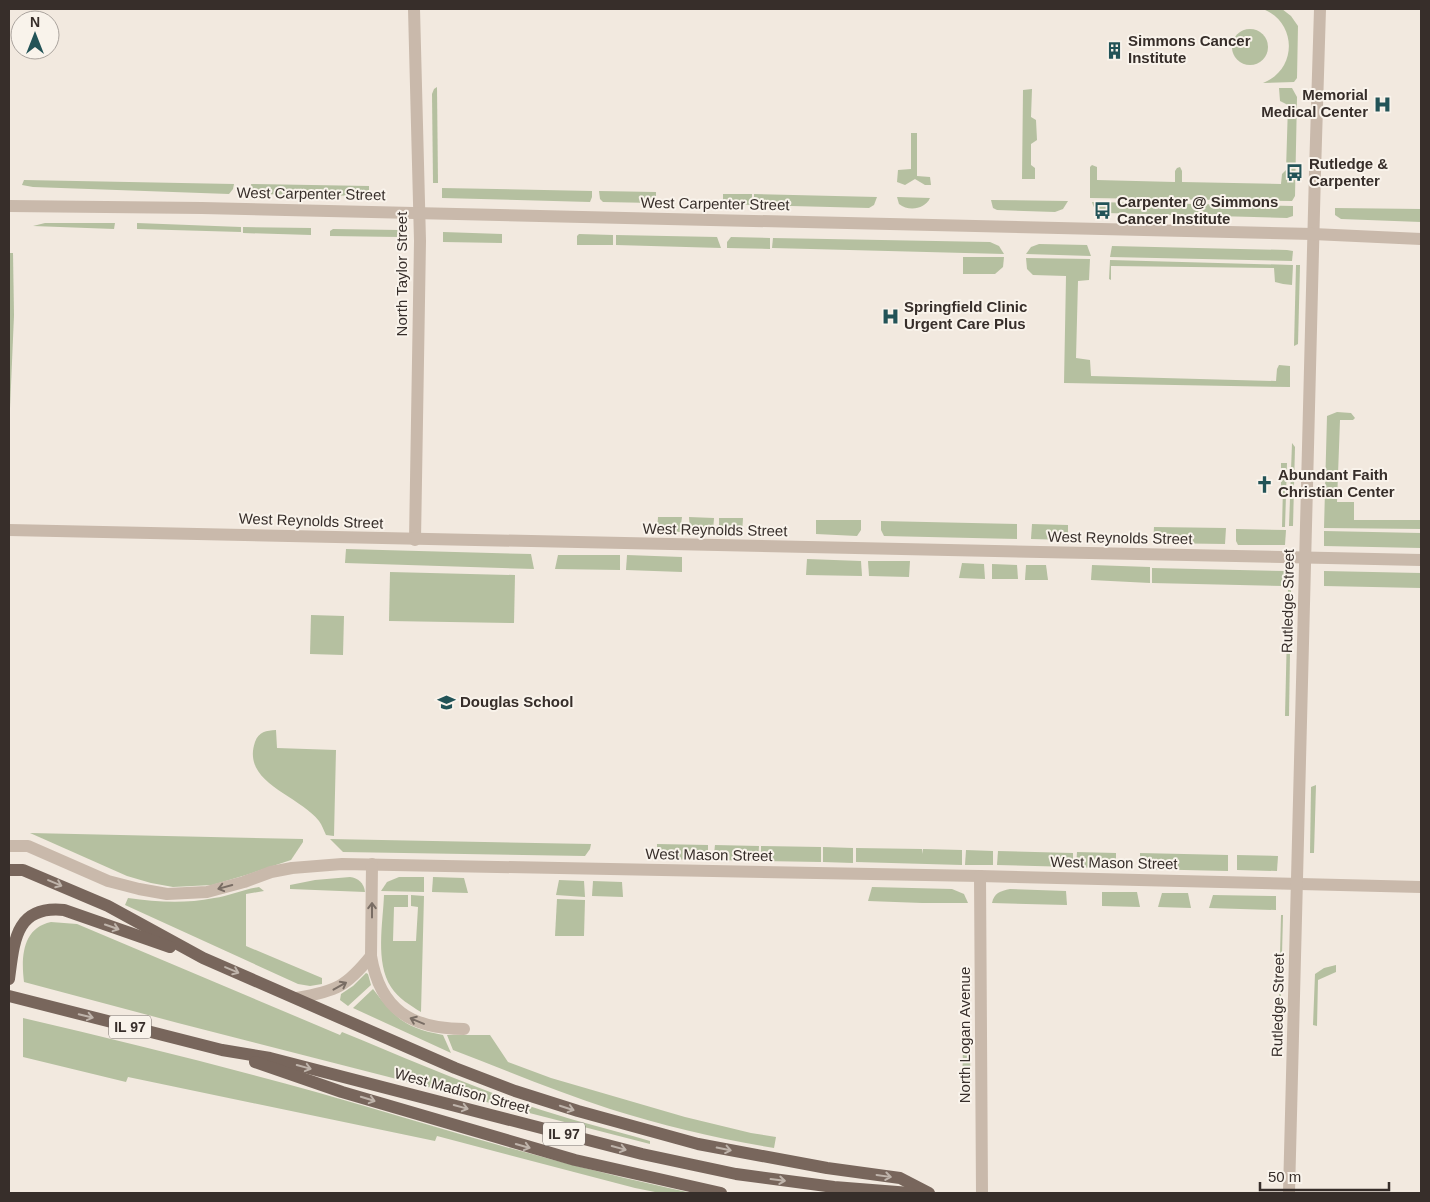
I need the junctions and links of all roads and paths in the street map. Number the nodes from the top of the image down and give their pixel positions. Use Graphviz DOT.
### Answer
graph roads {
  1 [pos="414,9"];
  2 [pos="1320,9"];
  3 [pos="9,206"];
  4 [pos="419,213"];
  5 [pos="1313,234"];
  6 [pos="1421,239"];
  7 [pos="9,530"];
  8 [pos="415,540"];
  9 [pos="1305,558"];
  10 [pos="1421,560"];
  11 [pos="9,846"];
  12 [pos="372,864"];
  13 [pos="9,870"];
  14 [pos="980,876"];
  15 [pos="1298,884"];
  16 [pos="1421,887"];
  17 [pos="371,956"];
  18 [pos="204,958"];
  19 [pos="9,978"];
  20 [pos="9,996"];
  21 [pos="297,998"];
  22 [pos="464,1029"];
  23 [pos="222,1050"];
  24 [pos="721,1193"];
  25 [pos="910,1193"];
  26 [pos="929,1193"];
  27 [pos="982,1193"];
  28 [pos="1289,1193"];
  1 -- 4 [label="street, North Taylor Street"];
  2 -- 5 [label="street, Rutledge Street"];
  3 -- 4 [label="street, West Carpenter Street"];
  4 -- 5 [label="street, West Carpenter Street"];
  4 -- 8 [label="street, North Taylor Street"];
  5 -- 6 [label="street, West Carpenter Street"];
  5 -- 9 [label="street, Rutledge Street"];
  7 -- 8 [label="street, West Reynolds Street"];
  8 -- 9 [label="street, West Reynolds Street"];
  9 -- 10 [label="street, West Reynolds Street"];
  9 -- 15 [label="street, Rutledge Street"];
  12 -- 11 [label="street, West Mason Street, one-way"];
  12 -- 14 [label="street, West Mason Street"];
  17 -- 12 [label="street, one-way"];
  13 -- 18 [label="main road, one-way"];
  14 -- 15 [label="street, West Mason Street"];
  14 -- 27 [label="street, North Logan Avenue"];
  15 -- 16 [label="street, West Mason Street"];
  15 -- 28 [label="street, Rutledge Street"];
  21 -- 17 [label="street, one-way"];
  22 -- 17 [label="street, one-way"];
  19 -- 18 [label="main road, one-way"];
  18 -- 21 [label="main road, one-way"];
  20 -- 23 [label="main road, West Madison Street / IL 97, one-way"];
  21 -- 26 [label="main road, one-way"];
  23 -- 24 [label="main road, one-way"];
  23 -- 25 [label="main road, West Madison Street / IL 97, one-way"];
}
